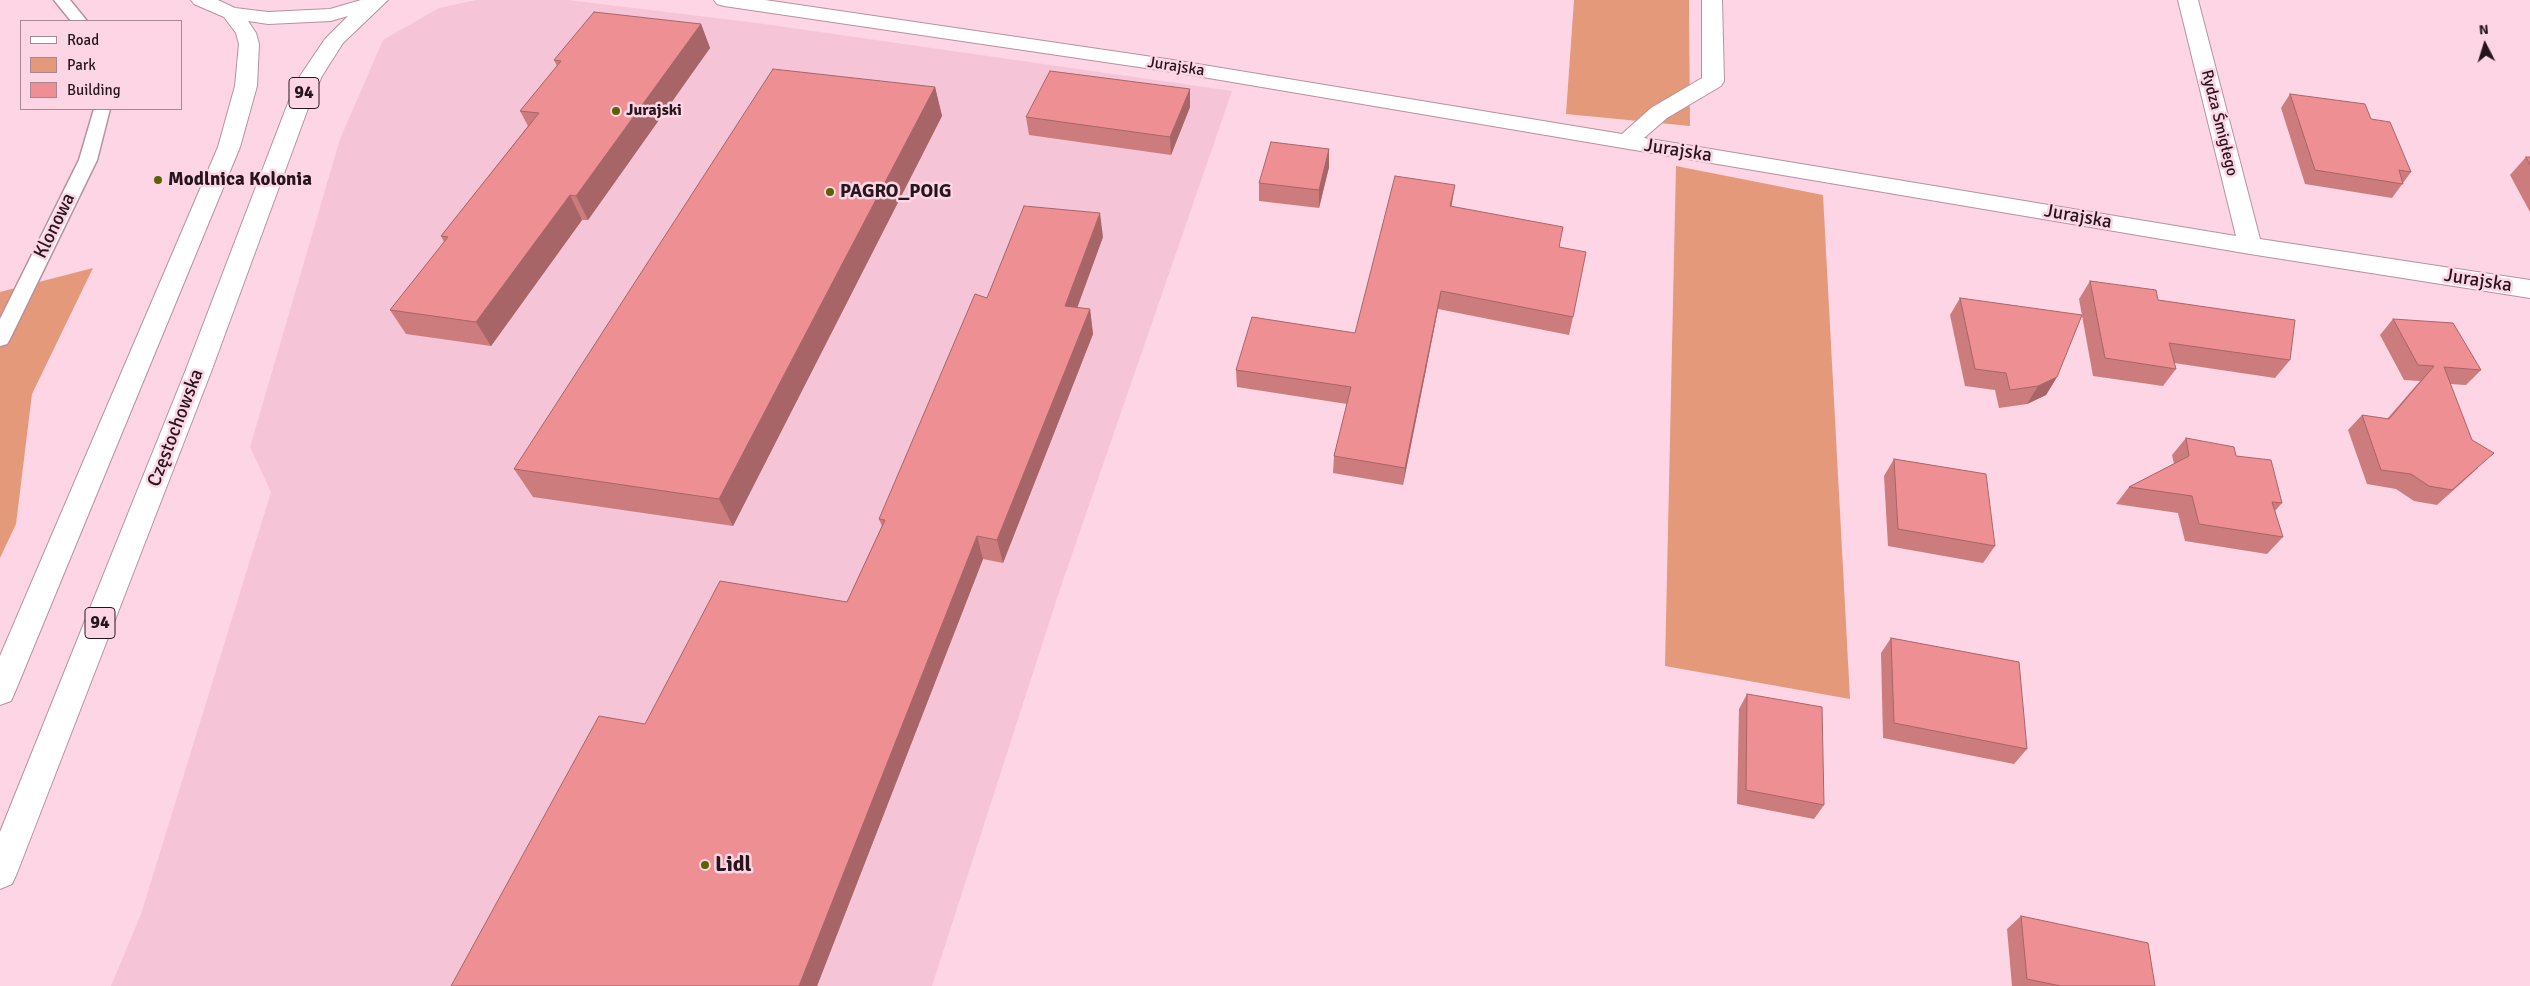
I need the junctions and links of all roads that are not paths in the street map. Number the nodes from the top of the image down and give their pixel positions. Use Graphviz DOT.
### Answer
graph roads {
  1 [pos="62,0"];
  2 [pos="201,0"];
  3 [pos="379,0"];
  4 [pos="724,0"];
  5 [pos="1712,0"];
  6 [pos="2188,0"];
  7 [pos="231,13"];
  8 [pos="78,20"];
  9 [pos="102,110"];
  10 [pos="1626,142"];
  11 [pos="2250,246"];
  12 [pos="2530,289"];
  13 [pos="0,340"];
  14 [pos="0,692"];
  15 [pos="0,872"];
  1 -- 8 [label="lane"];
  2 -- 7 [label="street, 94"];
  3 -- 7 [label="street, 94"];
  3 -- 15 [label="street, Częstochowska / 94"];
  4 -- 10 [label="street, Jurajska"];
  5 -- 10 [label="street, Jurajska"];
  6 -- 11 [label="street, Rydza Śmigłego"];
  7 -- 14 [label="street, 94"];
  9 -- 13 [label="lane, Klonowa"];
  10 -- 11 [label="street, Jurajska"];
  11 -- 12 [label="street, Jurajska"];
}
